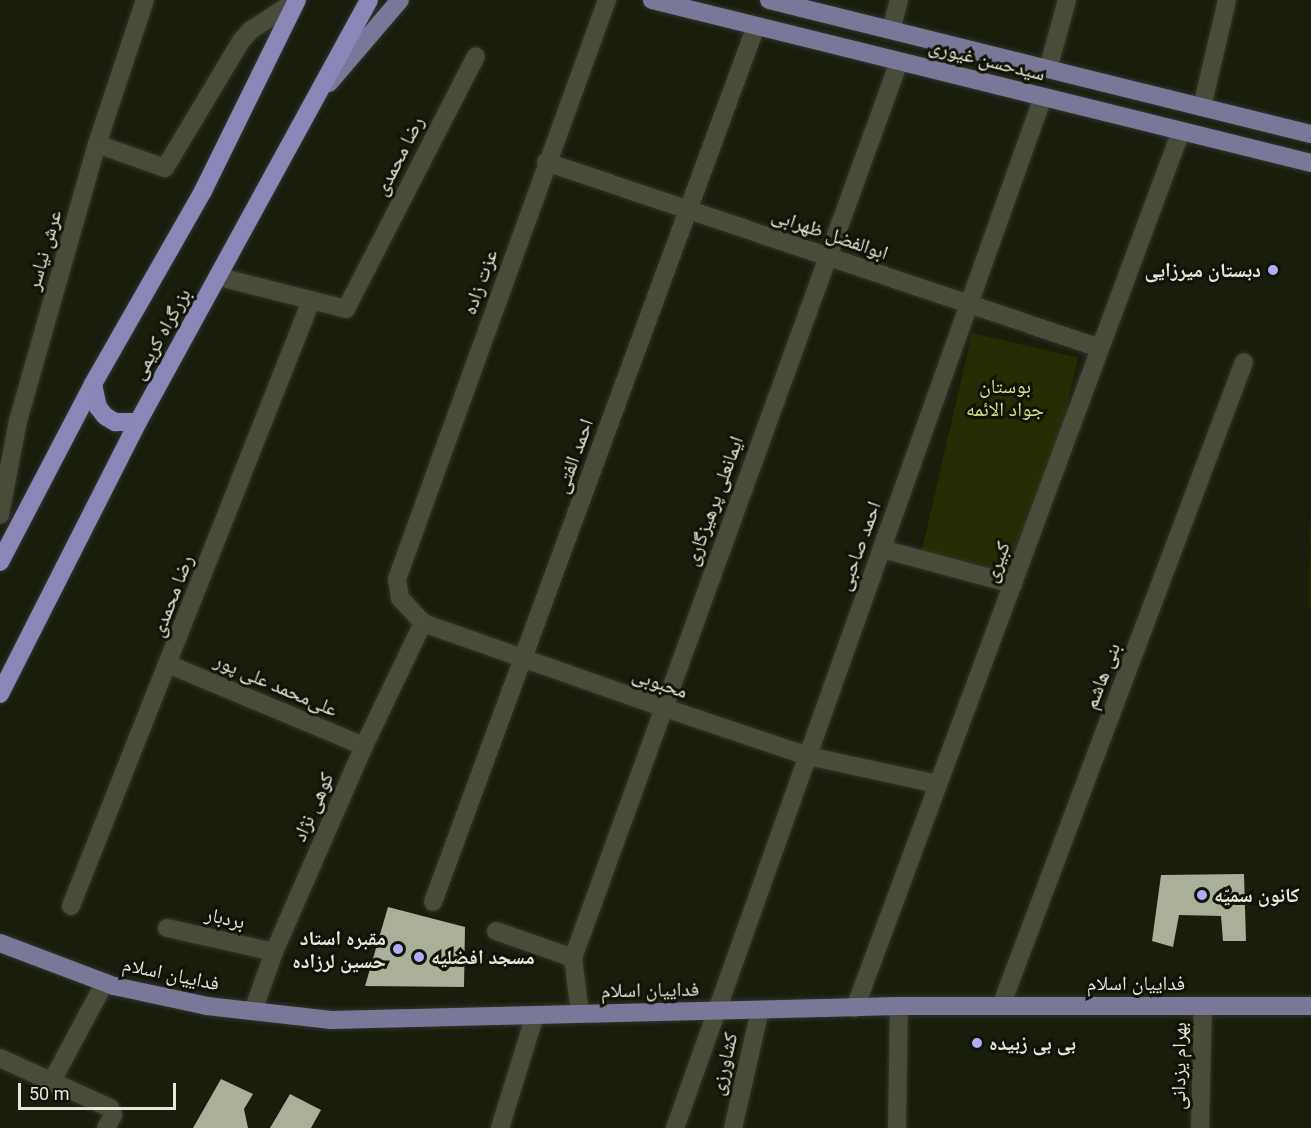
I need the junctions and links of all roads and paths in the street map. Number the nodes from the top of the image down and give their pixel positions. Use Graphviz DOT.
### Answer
graph roads {
  1 [pos="145,0"];
  2 [pos="297,0"];
  3 [pos="369,0"];
  4 [pos="400,0"];
  5 [pos="607,0"];
  6 [pos="652,0"];
  7 [pos="770,0"];
  8 [pos="899,0"];
  9 [pos="1067,0"];
  10 [pos="1227,0"];
  11 [pos="756,26"];
  12 [pos="891,30"];
  13 [pos="476,56"];
  14 [pos="899,62"];
  15 [pos="1048,69"];
  16 [pos="1043,97"];
  17 [pos="315,101"];
  18 [pos="1202,107"];
  19 [pos="1181,131"];
  20 [pos="1311,134"];
  21 [pos="97,144"];
  22 [pos="546,162"];
  23 [pos="1311,163"];
  24 [pos="688,210"];
  25 [pos="828,257"];
  26 [pos="219,277"];
  27 [pos="311,301"];
  28 [pos="969,304"];
  29 [pos="1100,348"];
  30 [pos="1244,362"];
  31 [pos="93,384"];
  32 [pos="138,422"];
  33 [pos="0,515"];
  34 [pos="882,549"];
  35 [pos="0,562"];
  36 [pos="398,579"];
  37 [pos="1013,584"];
  38 [pos="423,623"];
  39 [pos="524,658"];
  40 [pos="170,665"];
  41 [pos="0,694"];
  42 [pos="662,707"];
  43 [pos="364,746"];
  44 [pos="808,756"];
  45 [pos="938,784"];
  46 [pos="433,902"];
  47 [pos="71,906"];
  48 [pos="167,928"];
  49 [pos="496,931"];
  50 [pos="0,944"];
  51 [pos="274,952"];
  52 [pos="573,958"];
  53 [pos="105,982"];
  54 [pos="899,1006"];
  55 [pos="1001,1006"];
  56 [pos="1203,1006"];
  57 [pos="1311,1006"];
  58 [pos="855,1008"];
  59 [pos="760,1010"];
  60 [pos="253,1011"];
  61 [pos="717,1011"];
  62 [pos="580,1014"];
  63 [pos="535,1015"];
  64 [pos="0,1058"];
  65 [pos="52,1081"];
  66 [pos="109,1121"];
  67 [pos="500,1128"];
  68 [pos="675,1128"];
  69 [pos="733,1128"];
  70 [pos="897,1128"];
  71 [pos="1200,1128"];
  1 -- 21 [label="street, عرش نیاسر"];
  2 -- 21 [label="street"];
  2 -- 31 [label="highway, بزرگراه کریمی"];
  3 -- 17 [label="highway, بزرگراه کریمی"];
  4 -- 17 [label="main road"];
  5 -- 22 [label="street, عزت زاده"];
  6 -- 11 [label="main road, سیدحسن غیوری"];
  7 -- 12 [label="main road, سیدحسن غیوری"];
  8 -- 12 [label="street"];
  9 -- 15 [label="street"];
  10 -- 18 [label="street"];
  11 -- 14 [label="main road, سیدحسن غیوری"];
  11 -- 24 [label="street, احمد الفتی"];
  12 -- 15 [label="main road, سیدحسن غیوری"];
  13 -- 27 [label="street, رضا محمدی"];
  14 -- 16 [label="main road, سیدحسن غیوری"];
  14 -- 25 [label="street, ایمانعلی پرهیزگاری"];
  15 -- 18 [label="main road, سیدحسن غیوری"];
  16 -- 19 [label="main road, سیدحسن غیوری"];
  16 -- 28 [label="street, احمد صاحبی"];
  17 -- 26 [label="highway, بزرگراه کریمی"];
  18 -- 20 [label="main road, سیدحسن غیوری"];
  19 -- 23 [label="main road, سیدحسن غیوری"];
  19 -- 29 [label="street, کبیری"];
  21 -- 33 [label="street, عرش نیاسر"];
  22 -- 24 [label="street, ابوالفضل ظهرابی"];
  22 -- 36 [label="street, عزت زاده"];
  24 -- 25 [label="street, ابوالفضل ظهرابی"];
  24 -- 39 [label="street, احمد الفتی"];
  25 -- 28 [label="street, ابوالفضل ظهرابی"];
  25 -- 42 [label="street, ایمانعلی پرهیزگاری"];
  26 -- 27 [label="street, رضا محمدی"];
  26 -- 32 [label="highway, بزرگراه کریمی"];
  27 -- 40 [label="street, رضا محمدی"];
  28 -- 29 [label="street, ابوالفضل ظهرابی"];
  28 -- 34 [label="street, احمد صاحبی"];
  29 -- 37 [label="street, کبیری"];
  30 -- 55 [label="street, بنی هاشم"];
  31 -- 32 [label="highway"];
  31 -- 35 [label="highway, بزرگراه کریمی"];
  32 -- 41 [label="highway, بزرگراه کریمی"];
  34 -- 37 [label="street"];
  34 -- 44 [label="street, احمد صاحبی"];
  36 -- 38 [label="street, محبوبی"];
  37 -- 45 [label="street, کبیری"];
  38 -- 39 [label="street, محبوبی"];
  38 -- 43 [label="street, کوهی نژاد"];
  39 -- 42 [label="street, محبوبی"];
  39 -- 46 [label="street, احمد الفتی"];
  40 -- 43 [label="street, علی‌محمد علی پور"];
  40 -- 47 [label="street, رضا محمدی"];
  42 -- 44 [label="street, محبوبی"];
  42 -- 52 [label="street, ایمانعلی پرهیزگاری"];
  43 -- 51 [label="street, کوهی نژاد"];
  44 -- 45 [label="street, محبوبی"];
  44 -- 61 [label="street, احمد صاحبی"];
  45 -- 58 [label="street, کبیری"];
  48 -- 51 [label="street, بردبار"];
  49 -- 52 [label="street"];
  50 -- 53 [label="main road, فداییان اسلام"];
  51 -- 60 [label="street, کوهی نژاد"];
  52 -- 62 [label="street"];
  53 -- 60 [label="main road, فداییان اسلام"];
  53 -- 65 [label="street"];
  54 -- 55 [label="main road, فداییان اسلام"];
  54 -- 58 [label="main road, فداییان اسلام"];
  54 -- 70 [label="street"];
  55 -- 56 [label="main road, فداییان اسلام"];
  56 -- 57 [label="main road, فداییان اسلام"];
  56 -- 71 [label="street, بهرام یزدانی"];
  58 -- 59 [label="main road, فداییان اسلام"];
  59 -- 61 [label="main road, فداییان اسلام"];
  59 -- 69 [label="street, کشاورزی"];
  60 -- 63 [label="main road, فداییان اسلام"];
  61 -- 62 [label="main road, فداییان اسلام"];
  61 -- 68 [label="street, احمد صاحبی"];
  62 -- 63 [label="main road, فداییان اسلام"];
  63 -- 67 [label="street"];
  64 -- 65 [label="street"];
  65 -- 66 [label="street"];
}
